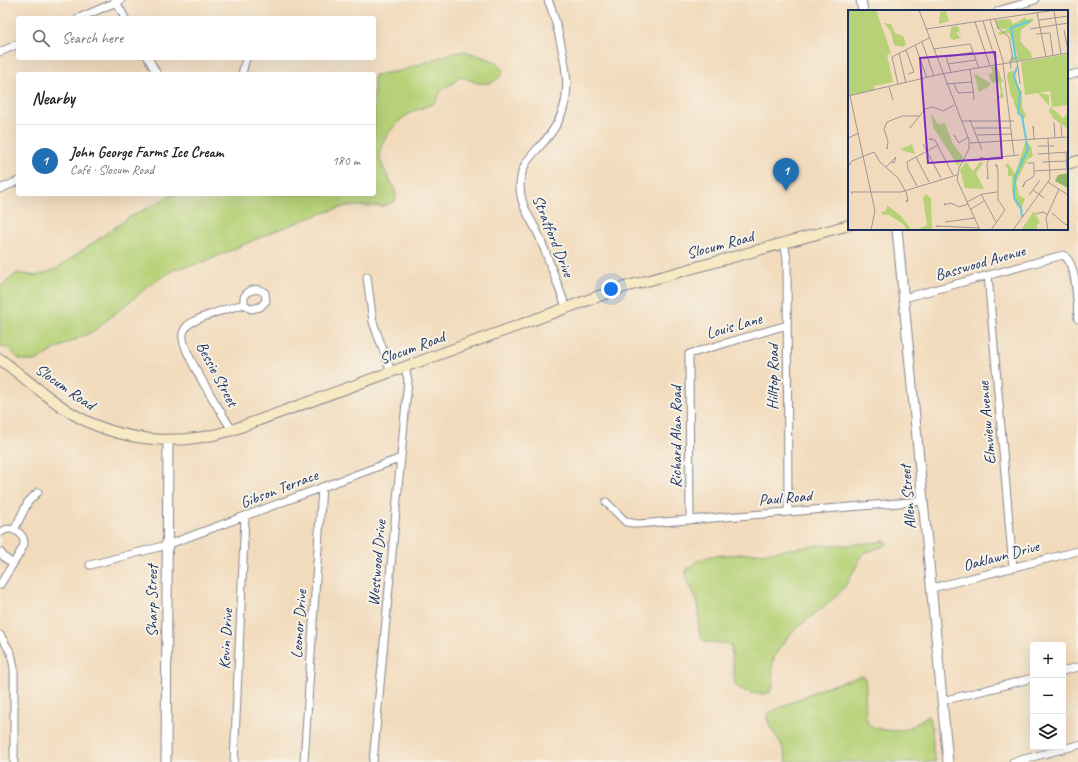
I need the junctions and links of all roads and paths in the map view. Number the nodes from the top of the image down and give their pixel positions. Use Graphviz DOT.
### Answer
graph roads {
  1 [pos="548,0"];
  2 [pos="861,0"];
  3 [pos="1035,0"];
  4 [pos="118,1"];
  5 [pos="863,10"];
  6 [pos="1001,10"];
  7 [pos="84,16"];
  8 [pos="124,16"];
  9 [pos="16,45"];
  10 [pos="0,52"];
  11 [pos="149,60"];
  12 [pos="244,60"];
  13 [pos="156,72"];
  14 [pos="242,72"];
  15 [pos="1078,73"];
  16 [pos="1068,76"];
  17 [pos="1078,161"];
  18 [pos="1068,164"];
  19 [pos="16,182"];
  20 [pos="0,189"];
  21 [pos="848,224"];
  22 [pos="897,230"];
  23 [pos="784,242"];
  24 [pos="988,275"];
  25 [pos="367,277"];
  26 [pos="904,298"];
  27 [pos="1077,301"];
  28 [pos="244,304"];
  29 [pos="566,307"];
  30 [pos="1078,319"];
  31 [pos="787,326"];
  32 [pos="689,354"];
  33 [pos="0,359"];
  34 [pos="405,367"];
  35 [pos="391,372"];
  36 [pos="232,430"];
  37 [pos="168,441"];
  38 [pos="401,458"];
  39 [pos="322,487"];
  40 [pos="38,492"];
  41 [pos="924,501"];
  42 [pos="606,502"];
  43 [pos="788,512"];
  44 [pos="245,517"];
  45 [pos="690,520"];
  46 [pos="14,530"];
  47 [pos="0,533"];
  48 [pos="167,545"];
  49 [pos="1078,551"];
  50 [pos="0,552"];
  51 [pos="12,563"];
  52 [pos="90,565"];
  53 [pos="1013,568"];
  54 [pos="0,584"];
  55 [pos="932,588"];
  56 [pos="0,634"];
  57 [pos="1078,667"];
  58 [pos="1066,670"];
  59 [pos="1030,679"];
  60 [pos="942,702"];
  61 [pos="1078,745"];
  62 [pos="14,762"];
  63 [pos="166,762"];
  64 [pos="234,762"];
  65 [pos="304,762"];
  66 [pos="373,762"];
  67 [pos="948,762"];
  68 [pos="1012,762"];
  1 -- 29 [label="street, Stratford Drive"];
  2 -- 5 [label="street"];
  3 -- 6 [label="street"];
  4 -- 7 [label="street"];
  4 -- 8 [label="street"];
  9 -- 10 [label="street"];
  11 -- 13 [label="street"];
  12 -- 14 [label="street"];
  15 -- 16 [label="street"];
  17 -- 18 [label="main road"];
  19 -- 20 [label="street"];
  21 -- 23 [label="main road, Slocum Road"];
  22 -- 26 [label="street, Allen Street"];
  23 -- 29 [label="main road, Slocum Road"];
  23 -- 31 [label="street, Hilltop Road"];
  24 -- 26 [label="street, Basswood Avenue"];
  24 -- 27 [label="street, Basswood Avenue"];
  24 -- 53 [label="street, Elmview Avenue"];
  25 -- 35 [label="street"];
  26 -- 41 [label="street, Allen Street"];
  27 -- 30 [label="street"];
  28 -- 36 [label="street, Bessie Street"];
  29 -- 34 [label="main road, Slocum Road"];
  31 -- 32 [label="street, Louis Lane"];
  31 -- 43 [label="street, Hilltop Road"];
  32 -- 45 [label="street, Richard Alan Road"];
  33 -- 37 [label="main road, Slocum Road"];
  34 -- 35 [label="main road, Slocum Road"];
  34 -- 38 [label="street, Westwood Drive"];
  35 -- 36 [label="main road, Slocum Road"];
  36 -- 37 [label="main road, Slocum Road"];
  37 -- 48 [label="street, Sharp Street"];
  38 -- 39 [label="street, Gibson Terrace"];
  38 -- 66 [label="street, Westwood Drive"];
  39 -- 44 [label="street, Gibson Terrace"];
  39 -- 65 [label="street, Leonor Drive"];
  40 -- 46 [label="street"];
  41 -- 43 [label="street, Paul Road"];
  41 -- 55 [label="street, Allen Street"];
  42 -- 45 [label="street, Paul Road"];
  43 -- 45 [label="street, Paul Road"];
  44 -- 48 [label="street, Gibson Terrace"];
  44 -- 64 [label="street, Kevin Drive"];
  46 -- 47 [label="street"];
  46 -- 51 [label="street"];
  48 -- 52 [label="street, Gibson Terrace"];
  48 -- 63 [label="street, Sharp Street"];
  49 -- 53 [label="street, Oaklawn Drive"];
  50 -- 51 [label="street"];
  51 -- 54 [label="street"];
  53 -- 55 [label="street, Oaklawn Drive"];
  55 -- 60 [label="street, Allen Street"];
  56 -- 62 [label="street"];
  57 -- 58 [label="street"];
  59 -- 60 [label="street"];
  60 -- 67 [label="street, Allen Street"];
  61 -- 68 [label="street"];
}
